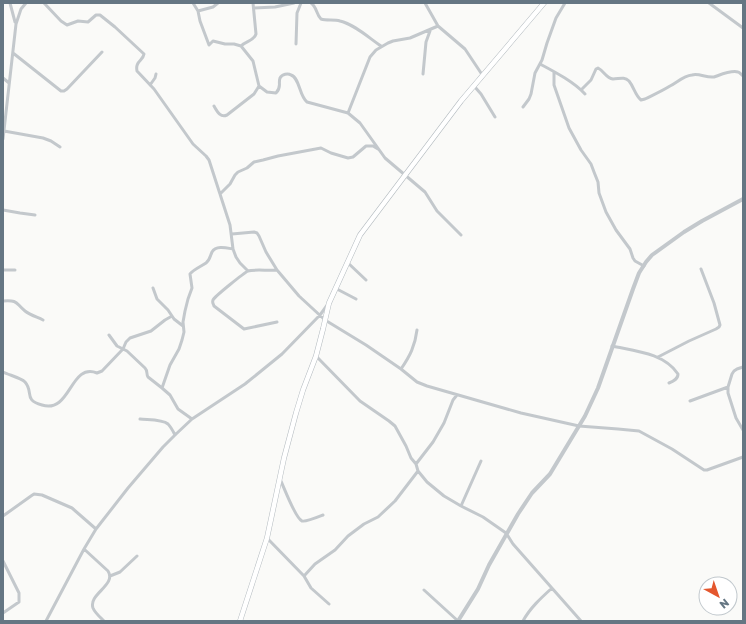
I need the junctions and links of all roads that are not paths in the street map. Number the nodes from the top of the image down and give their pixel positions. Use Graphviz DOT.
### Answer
graph roads {
  1 [pos="10,3"];
  2 [pos="26,3"];
  3 [pos="44,3"];
  4 [pos="193,3"];
  5 [pos="218,3"];
  6 [pos="253,3"];
  7 [pos="294,3"];
  8 [pos="301,3"];
  9 [pos="313,3"];
  10 [pos="425,3"];
  11 [pos="544,3"];
  12 [pos="565,3"];
  13 [pos="709,3"];
  14 [pos="254,8"];
  15 [pos="198,11"];
  16 [pos="16,24"];
  17 [pos="438,26"];
  18 [pos="743,28"];
  19 [pos="430,31"];
  20 [pos="296,44"];
  21 [pos="241,46"];
  22 [pos="381,46"];
  23 [pos="102,52"];
  24 [pos="13,53"];
  25 [pos="540,64"];
  26 [pos="554,72"];
  27 [pos="156,74"];
  28 [pos="423,74"];
  29 [pos="483,76"];
  30 [pos="743,76"];
  31 [pos="3,78"];
  32 [pos="10,83"];
  33 [pos="150,85"];
  34 [pos="259,86"];
  35 [pos="474,86"];
  36 [pos="581,90"];
  37 [pos="585,94"];
  38 [pos="214,106"];
  39 [pos="523,107"];
  40 [pos="348,113"];
  41 [pos="496,117"];
  42 [pos="4,131"];
  43 [pos="3,139"];
  44 [pos="60,147"];
  45 [pos="380,150"];
  46 [pos="405,175"];
  47 [pos="220,194"];
  48 [pos="743,199"];
  49 [pos="3,210"];
  50 [pos="35,215"];
  51 [pos="232,234"];
  52 [pos="461,235"];
  53 [pos="234,249"];
  54 [pos="347,262"];
  55 [pos="644,266"];
  56 [pos="701,269"];
  57 [pos="3,270"];
  58 [pos="15,270"];
  59 [pos="277,270"];
  60 [pos="248,271"];
  61 [pos="366,280"];
  62 [pos="153,288"];
  63 [pos="335,288"];
  64 [pos="356,300"];
  65 [pos="3,301"];
  66 [pos="329,303"];
  67 [pos="320,315"];
  68 [pos="172,316"];
  69 [pos="43,320"];
  70 [pos="325,320"];
  71 [pos="277,322"];
  72 [pos="183,326"];
  73 [pos="417,330"];
  74 [pos="109,335"];
  75 [pos="612,346"];
  76 [pos="123,348"];
  77 [pos="316,356"];
  78 [pos="658,357"];
  79 [pos="743,367"];
  80 [pos="401,369"];
  81 [pos="3,372"];
  82 [pos="669,383"];
  83 [pos="728,387"];
  84 [pos="162,388"];
  85 [pos="457,395"];
  86 [pos="690,401"];
  87 [pos="140,419"];
  88 [pos="192,419"];
  89 [pos="579,426"];
  90 [pos="743,430"];
  91 [pos="175,435"];
  92 [pos="743,457"];
  93 [pos="481,461"];
  94 [pos="416,464"];
  95 [pos="418,471"];
  96 [pos="280,479"];
  97 [pos="461,506"];
  98 [pos="323,515"];
  99 [pos="3,516"];
  100 [pos="96,529"];
  101 [pos="506,533"];
  102 [pos="267,538"];
  103 [pos="84,549"];
  104 [pos="137,556"];
  105 [pos="3,560"];
  106 [pos="110,576"];
  107 [pos="304,576"];
  108 [pos="552,588"];
  109 [pos="424,590"];
  110 [pos="329,604"];
  111 [pos="3,613"];
  112 [pos="46,621"];
  113 [pos="104,621"];
  114 [pos="240,621"];
  115 [pos="458,621"];
  116 [pos="523,621"];
  117 [pos="581,621"];
  1 -- 16 [label="street"];
  2 -- 16 [label="street"];
  3 -- 33 [label="street"];
  4 -- 15 [label="street"];
  5 -- 15 [label="street"];
  6 -- 14 [label="street"];
  7 -- 14 [label="street"];
  8 -- 20 [label="street"];
  9 -- 22 [label="street"];
  10 -- 17 [label="street"];
  11 -- 29 [label="main road"];
  12 -- 25 [label="street"];
  13 -- 18 [label="street"];
  14 -- 21 [label="street"];
  15 -- 21 [label="street"];
  16 -- 24 [label="street"];
  17 -- 19 [label="street"];
  17 -- 29 [label="street"];
  19 -- 22 [label="street"];
  19 -- 28 [label="street"];
  21 -- 34 [label="street"];
  22 -- 40 [label="street"];
  23 -- 24 [label="street"];
  24 -- 32 [label="street"];
  25 -- 26 [label="street"];
  25 -- 39 [label="street"];
  26 -- 36 [label="street"];
  26 -- 55 [label="street"];
  27 -- 33 [label="street"];
  29 -- 35 [label="main road"];
  30 -- 36 [label="street"];
  31 -- 32 [label="street"];
  32 -- 42 [label="street"];
  33 -- 47 [label="street"];
  34 -- 38 [label="street"];
  34 -- 40 [label="street"];
  35 -- 41 [label="street"];
  35 -- 46 [label="main road"];
  36 -- 37 [label="street"];
  40 -- 45 [label="street"];
  42 -- 43 [label="street"];
  42 -- 44 [label="street"];
  45 -- 46 [label="street"];
  45 -- 47 [label="street"];
  46 -- 52 [label="street"];
  46 -- 54 [label="main road"];
  47 -- 51 [label="street"];
  48 -- 55 [label="street"];
  49 -- 50 [label="street"];
  51 -- 53 [label="street"];
  51 -- 59 [label="street"];
  53 -- 60 [label="street"];
  53 -- 72 [label="street"];
  54 -- 61 [label="street"];
  54 -- 63 [label="main road"];
  55 -- 75 [label="street"];
  56 -- 78 [label="street"];
  57 -- 58 [label="street"];
  59 -- 60 [label="street"];
  59 -- 67 [label="street"];
  60 -- 71 [label="street"];
  62 -- 68 [label="street"];
  63 -- 64 [label="street"];
  63 -- 66 [label="main road"];
  65 -- 69 [label="street"];
  66 -- 67 [label="street"];
  66 -- 70 [label="main road"];
  67 -- 70 [label="street"];
  67 -- 88 [label="street"];
  68 -- 72 [label="street"];
  68 -- 76 [label="street"];
  70 -- 77 [label="main road"];
  70 -- 80 [label="street"];
  72 -- 84 [label="street"];
  73 -- 80 [label="street"];
  74 -- 76 [label="street"];
  75 -- 78 [label="street"];
  75 -- 89 [label="street"];
  76 -- 81 [label="street"];
  76 -- 84 [label="street"];
  77 -- 94 [label="street"];
  77 -- 96 [label="main road"];
  78 -- 82 [label="street"];
  79 -- 83 [label="street"];
  80 -- 85 [label="street"];
  83 -- 86 [label="street"];
  83 -- 90 [label="street"];
  84 -- 88 [label="street"];
  85 -- 89 [label="street"];
  85 -- 94 [label="street"];
  87 -- 91 [label="street"];
  88 -- 91 [label="street"];
  89 -- 92 [label="street"];
  89 -- 101 [label="street"];
  91 -- 100 [label="street"];
  93 -- 97 [label="street"];
  94 -- 95 [label="street"];
  95 -- 97 [label="street"];
  95 -- 107 [label="street"];
  96 -- 98 [label="street"];
  96 -- 102 [label="main road"];
  97 -- 101 [label="street"];
  99 -- 100 [label="street"];
  100 -- 103 [label="street"];
  101 -- 108 [label="street"];
  101 -- 115 [label="street"];
  102 -- 107 [label="street"];
  102 -- 114 [label="main road"];
  103 -- 106 [label="street"];
  103 -- 112 [label="street"];
  104 -- 106 [label="street"];
  105 -- 111 [label="street"];
  106 -- 113 [label="street"];
  107 -- 110 [label="street"];
  108 -- 116 [label="street"];
  108 -- 117 [label="street"];
  109 -- 115 [label="street"];
}
